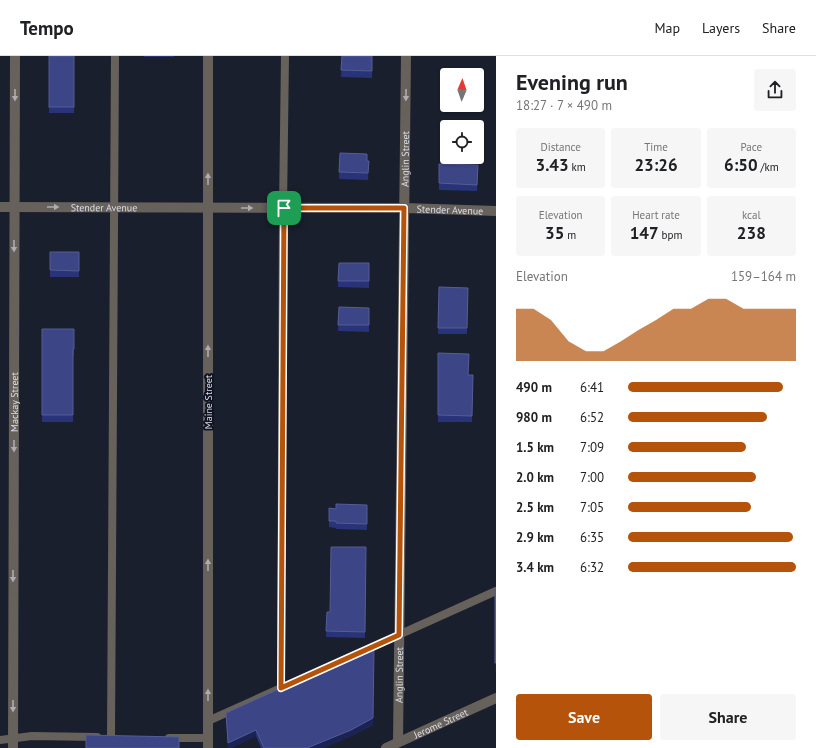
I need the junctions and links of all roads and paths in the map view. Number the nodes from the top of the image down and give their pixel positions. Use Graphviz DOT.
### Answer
graph roads {
  1 [pos="15,56"];
  2 [pos="115,56"];
  3 [pos="208,56"];
  4 [pos="285,56"];
  5 [pos="406,56"];
  6 [pos="0,207"];
  7 [pos="14,207"];
  8 [pos="114,208"];
  9 [pos="208,208"];
  10 [pos="284,208"];
  11 [pos="404,208"];
  12 [pos="496,210"];
  13 [pos="496,591"];
  14 [pos="399,635"];
  15 [pos="281,688"];
  16 [pos="496,698"];
  17 [pos="208,721"];
  18 [pos="163,738"];
  19 [pos="0,740"];
  20 [pos="398,742"];
  21 [pos="13,743"];
  22 [pos="208,743"];
  23 [pos="386,748"];
  1 -- 7 [label="street, Mackay Street, one-way"];
  2 -- 8 [label="lane"];
  9 -- 3 [label="street, Maine Street, one-way"];
  4 -- 10 [label="lane"];
  5 -- 11 [label="street, Anglin Street, one-way"];
  6 -- 7 [label="street, Stender Avenue"];
  7 -- 8 [label="street, Stender Avenue, one-way"];
  7 -- 21 [label="street, Mackay Street, one-way"];
  8 -- 9 [label="street, Stender Avenue"];
  8 -- 21 [label="lane"];
  9 -- 10 [label="street, Stender Avenue, one-way"];
  17 -- 9 [label="street, Maine Street, one-way"];
  10 -- 11 [label="street, Stender Avenue"];
  10 -- 15 [label="lane"];
  11 -- 12 [label="street, Stender Avenue"];
  11 -- 14 [label="street, Anglin Street"];
  13 -- 14 [label="lane"];
  14 -- 15 [label="lane"];
  14 -- 20 [label="street, Anglin Street"];
  15 -- 17 [label="lane"];
  16 -- 20 [label="street, Jerome Street"];
  17 -- 22 [label="street, Maine Street"];
  18 -- 22 [label="lane"];
  19 -- 21 [label="lane"];
  20 -- 23 [label="street, Jerome Street"];
}
